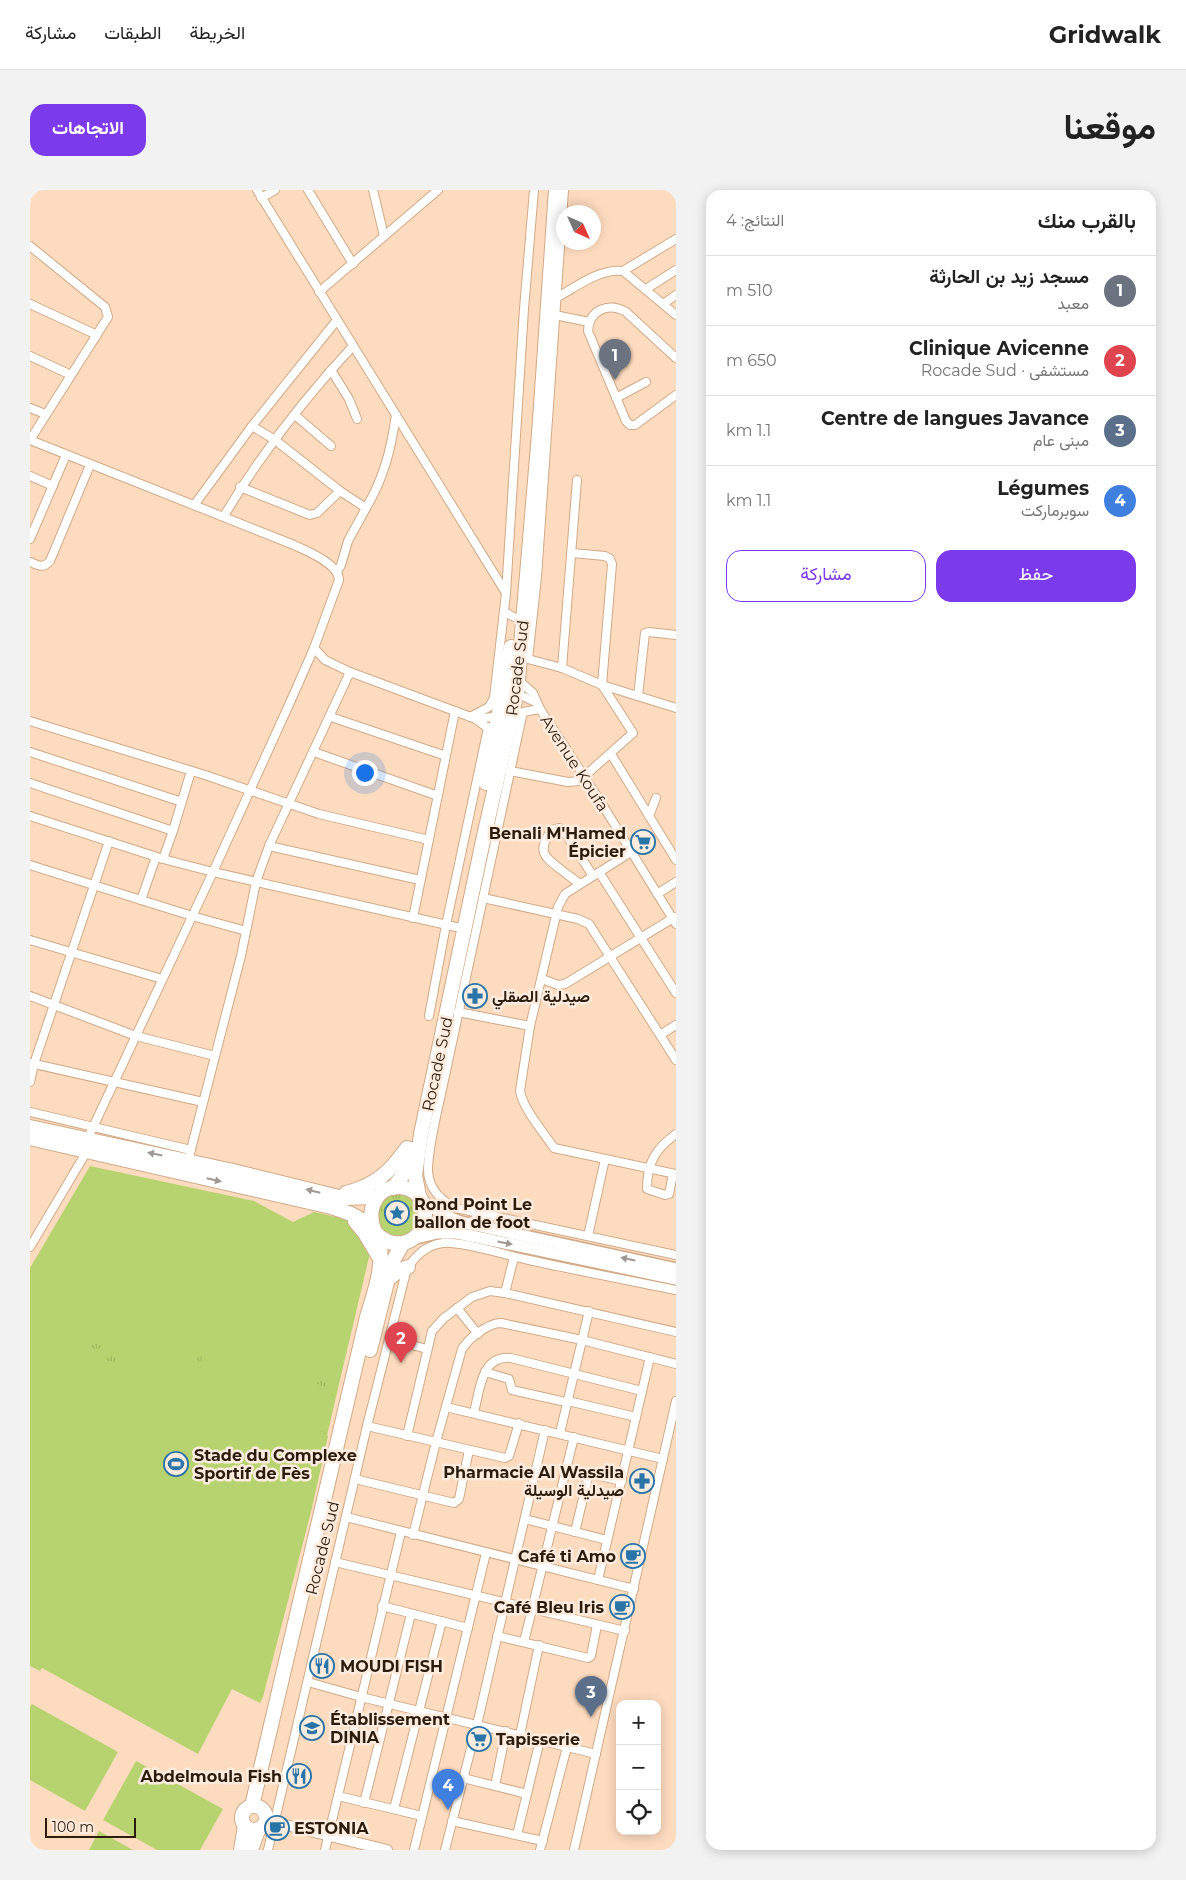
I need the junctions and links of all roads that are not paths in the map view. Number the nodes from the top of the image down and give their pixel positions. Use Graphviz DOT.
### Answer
graph roads {
  1 [pos="257,190"];
  2 [pos="275,190"];
  3 [pos="308,190"];
  4 [pos="373,190"];
  5 [pos="438,190"];
  6 [pos="534,190"];
  7 [pos="548,190"];
  8 [pos="556,190"];
  9 [pos="564,190"];
  10 [pos="261,198"];
  11 [pos="384,236"];
  12 [pos="676,239"];
  13 [pos="30,246"];
  14 [pos="353,264"];
  15 [pos="676,270"];
  16 [pos="623,271"];
  17 [pos="646,289"];
  18 [pos="319,292"];
  19 [pos="676,295"];
  20 [pos="556,298"];
  21 [pos="30,304"];
  22 [pos="663,304"];
  23 [pos="555,315"];
  24 [pos="676,315"];
  25 [pos="336,320"];
  26 [pos="589,322"];
  27 [pos="96,335"];
  28 [pos="353,346"];
  29 [pos="30,356"];
  30 [pos="676,358"];
  31 [pos="331,370"];
  32 [pos="71,375"];
  33 [pos="646,382"];
  34 [pos="676,395"];
  35 [pos="616,398"];
  36 [pos="30,408"];
  37 [pos="45,414"];
  38 [pos="295,415"];
  39 [pos="396,415"];
  40 [pos="358,420"];
  41 [pos="252,426"];
  42 [pos="30,440"];
  43 [pos="275,440"];
  44 [pos="331,446"];
  45 [pos="66,455"];
  46 [pos="90,465"];
  47 [pos="30,476"];
  48 [pos="577,480"];
  49 [pos="53,486"];
  50 [pos="240,487"];
  51 [pos="340,491"];
  52 [pos="195,504"];
  53 [pos="366,508"];
  54 [pos="224,516"];
  55 [pos="32,527"];
  56 [pos="30,539"];
  57 [pos="572,553"];
  58 [pos="30,562"];
  59 [pos="337,572"];
  60 [pos="506,594"];
  61 [pos="509,615"];
  62 [pos="676,635"];
  63 [pos="314,648"];
  64 [pos="519,657"];
  65 [pos="562,668"];
  66 [pos="350,672"];
  67 [pos="511,684"];
  68 [pos="602,685"];
  69 [pos="638,696"];
  70 [pos="538,706"];
  71 [pos="676,708"];
  72 [pos="455,711"];
  73 [pos="511,714"];
  74 [pos="331,717"];
  75 [pos="473,718"];
  76 [pos="30,721"];
  77 [pos="497,730"];
  78 [pos="30,752"];
  79 [pos="314,752"];
  80 [pos="611,754"];
  81 [pos="446,756"];
  82 [pos="191,771"];
  83 [pos="510,771"];
  84 [pos="584,778"];
  85 [pos="30,783"];
  86 [pos="251,790"];
  87 [pos="438,796"];
  88 [pos="656,798"];
  89 [pos="182,802"];
  90 [pos="289,804"];
  91 [pos="30,816"];
  92 [pos="649,816"];
  93 [pos="173,831"];
  94 [pos="429,840"];
  95 [pos="108,841"];
  96 [pos="269,846"];
  97 [pos="631,852"];
  98 [pos="675,855"];
  99 [pos="160,858"];
  100 [pos="30,865"];
  101 [pos="213,872"];
  102 [pos="596,874"];
  103 [pos="420,880"];
  104 [pos="256,882"];
  105 [pos="676,882"];
  106 [pos="580,884"];
  107 [pos="94,886"];
  108 [pos="658,894"];
  109 [pos="482,898"];
  110 [pos="141,900"];
  111 [pos="557,915"];
  112 [pos="192,916"];
  113 [pos="413,918"];
  114 [pos="675,920"];
  115 [pos="451,926"];
  116 [pos="246,931"];
  117 [pos="641,939"];
  118 [pos="30,940"];
  119 [pos="72,953"];
  120 [pos="610,958"];
  121 [pos="162,979"];
  122 [pos="542,980"];
  123 [pos="676,993"];
  124 [pos="30,996"];
  125 [pos="54,1005"];
  126 [pos="458,1012"];
  127 [pos="429,1016"];
  128 [pos="676,1025"];
  129 [pos="530,1026"];
  130 [pos="660,1035"];
  131 [pos="136,1036"];
  132 [pos="215,1056"];
  133 [pos="676,1060"];
  134 [pos="32,1064"];
  135 [pos="30,1082"];
  136 [pos="114,1082"];
  137 [pos="203,1102"];
  138 [pos="30,1112"];
  139 [pos="430,1123"];
  140 [pos="30,1127"];
  141 [pos="93,1127"];
  142 [pos="676,1134"];
  143 [pos="30,1138"];
  144 [pos="87,1145"];
  145 [pos="420,1149"];
  146 [pos="190,1155"];
  147 [pos="604,1159"];
  148 [pos="649,1169"];
  149 [pos="675,1174"];
  150 [pos="393,1188"];
  151 [pos="332,1196"];
  152 [pos="376,1197"];
  153 [pos="421,1199"];
  154 [pos="344,1211"];
  155 [pos="486,1215"];
  156 [pos="470,1224"];
  157 [pos="376,1233"];
  158 [pos="588,1236"];
  159 [pos="481,1238"];
  160 [pos="408,1241"];
  161 [pos="467,1246"];
  162 [pos="30,1247"];
  163 [pos="676,1255"];
  164 [pos="514,1257"];
  165 [pos="388,1261"];
  166 [pos="408,1267"];
  167 [pos="676,1269"];
  168 [pos="388,1279"];
  169 [pos="676,1279"];
  170 [pos="676,1290"];
  171 [pos="505,1293"];
  172 [pos="457,1308"];
  173 [pos="589,1311"];
  174 [pos="676,1332"];
  175 [pos="478,1334"];
  176 [pos="389,1339"];
  177 [pos="582,1340"];
  178 [pos="427,1348"];
  179 [pos="650,1357"];
  180 [pos="676,1364"];
  181 [pos="485,1372"];
  182 [pos="575,1373"];
  183 [pos="642,1391"];
  184 [pos="676,1400"];
  185 [pos="565,1401"];
  186 [pos="446,1407"];
  187 [pos="474,1412"];
  188 [pos="636,1418"];
  189 [pos="519,1423"];
  190 [pos="367,1426"];
  191 [pos="545,1430"];
  192 [pos="560,1433"];
  193 [pos="407,1436"];
  194 [pos="574,1437"];
  195 [pos="436,1442"];
  196 [pos="469,1450"];
  197 [pos="628,1450"];
  198 [pos="663,1459"];
  199 [pos="565,1468"];
  200 [pos="588,1473"];
  201 [pos="355,1479"];
  202 [pos="622,1480"];
  203 [pos="423,1496"];
  204 [pos="346,1517"];
  205 [pos="525,1518"];
  206 [pos="552,1525"];
  207 [pos="401,1532"];
  208 [pos="575,1532"];
  209 [pos="413,1535"];
  210 [pos="607,1540"];
  211 [pos="486,1553"];
  212 [pos="516,1560"];
  213 [pos="335,1562"];
  214 [pos="544,1566"];
  215 [pos="390,1574"];
  216 [pos="598,1580"];
  217 [pos="634,1589"];
  218 [pos="476,1594"];
  219 [pos="505,1602"];
  220 [pos="382,1606"];
  221 [pos="532,1608"];
  222 [pos="411,1614"];
  223 [pos="442,1621"];
  224 [pos="597,1625"];
  225 [pos="468,1628"];
  226 [pos="624,1631"];
  227 [pos="497,1636"];
  228 [pos="524,1642"];
  229 [pos="539,1645"];
  230 [pos="308,1682"];
  231 [pos="361,1697"];
  232 [pos="389,1704"];
  233 [pos="419,1711"];
  234 [pos="445,1718"];
  235 [pos="476,1725"];
  236 [pos="506,1732"];
  237 [pos="520,1734"];
  238 [pos="540,1740"];
  239 [pos="567,1747"];
  240 [pos="596,1754"];
  241 [pos="463,1778"];
  242 [pos="495,1786"];
  243 [pos="528,1794"];
  244 [pos="338,1796"];
  245 [pos="364,1802"];
  246 [pos="394,1809"];
  247 [pos="422,1816"];
  248 [pos="259,1819"];
  249 [pos="452,1821"];
  250 [pos="328,1835"];
  251 [pos="517,1835"];
  252 [pos="543,1841"];
  253 [pos="241,1850"];
  254 [pos="251,1850"];
  255 [pos="268,1850"];
  256 [pos="325,1850"];
  257 [pos="387,1850"];
  258 [pos="414,1850"];
  259 [pos="445,1850"];
  260 [pos="540,1850"];
  261 [pos="574,1850"];
  1 -- 10 [label="street"];
  2 -- 10 [label="street"];
  3 -- 14 [label="street"];
  4 -- 11 [label="street"];
  5 -- 11 [label="street"];
  6 -- 60 [label="street"];
  7 -- 61 [label="highway, Rocade Sud"];
  8 -- 64 [label="highway, Rocade Sud"];
  9 -- 20 [label="street"];
  10 -- 18 [label="street"];
  11 -- 14 [label="street"];
  12 -- 16 [label="street"];
  13 -- 27 [label="street"];
  14 -- 18 [label="street"];
  15 -- 17 [label="street"];
  16 -- 17 [label="street"];
  16 -- 20 [label="street"];
  17 -- 22 [label="street"];
  18 -- 25 [label="street"];
  19 -- 22 [label="street"];
  20 -- 23 [label="street"];
  21 -- 27 [label="street"];
  22 -- 24 [label="street"];
  23 -- 26 [label="street"];
  23 -- 64 [label="street"];
  25 -- 28 [label="street"];
  25 -- 41 [label="street"];
  26 -- 30 [label="street"];
  26 -- 35 [label="street"];
  27 -- 32 [label="street"];
  28 -- 31 [label="street"];
  28 -- 39 [label="street"];
  29 -- 32 [label="street"];
  31 -- 38 [label="street"];
  31 -- 40 [label="street"];
  32 -- 37 [label="street"];
  33 -- 35 [label="street"];
  34 -- 35 [label="street"];
  36 -- 37 [label="street"];
  37 -- 42 [label="street"];
  38 -- 43 [label="street"];
  38 -- 44 [label="street"];
  39 -- 53 [label="street"];
  39 -- 60 [label="street"];
  41 -- 43 [label="street"];
  41 -- 52 [label="street"];
  42 -- 45 [label="street"];
  43 -- 50 [label="street"];
  43 -- 51 [label="street"];
  45 -- 46 [label="street"];
  45 -- 49 [label="street"];
  46 -- 52 [label="street"];
  46 -- 58 [label="street"];
  47 -- 49 [label="street"];
  48 -- 57 [label="street"];
  49 -- 55 [label="street"];
  50 -- 51 [label="street"];
  50 -- 54 [label="street"];
  51 -- 53 [label="street"];
  52 -- 54 [label="street"];
  53 -- 59 [label="street"];
  54 -- 59 [label="street"];
  55 -- 56 [label="street"];
  57 -- 65 [label="street"];
  57 -- 68 [label="street"];
  59 -- 63 [label="street"];
  60 -- 61 [label="street"];
  61 -- 64 [label="highway, Rocade Sud"];
  61 -- 75 [label="street"];
  62 -- 69 [label="street"];
  63 -- 66 [label="street"];
  63 -- 86 [label="street"];
  64 -- 65 [label="street"];
  64 -- 67 [label="highway, Rocade Sud"];
  65 -- 68 [label="street"];
  66 -- 72 [label="street"];
  66 -- 74 [label="street"];
  67 -- 70 [label="street, Avenue Koufa"];
  67 -- 70 [label="street, Avenue Koufa"];
  67 -- 73 [label="highway, Rocade Sud"];
  68 -- 69 [label="street"];
  68 -- 80 [label="street"];
  69 -- 71 [label="street"];
  70 -- 73 [label="street"];
  70 -- 84 [label="street, Avenue Koufa"];
  72 -- 75 [label="street"];
  72 -- 81 [label="street"];
  73 -- 75 [label="street"];
  73 -- 77 [label="highway, Rocade Sud"];
  73 -- 83 [label="street"];
  74 -- 79 [label="street"];
  74 -- 81 [label="street"];
  75 -- 77 [label="street"];
  76 -- 82 [label="street"];
  77 -- 115 [label="highway, Rocade Sud"];
  77 -- 139 [label="highway, Rocade Sud"];
  78 -- 89 [label="street"];
  79 -- 87 [label="street"];
  79 -- 90 [label="street"];
  80 -- 84 [label="street"];
  80 -- 92 [label="street"];
  81 -- 87 [label="street"];
  82 -- 86 [label="street"];
  82 -- 89 [label="street"];
  83 -- 84 [label="street"];
  83 -- 109 [label="street"];
  84 -- 97 [label="street, Avenue Koufa"];
  85 -- 93 [label="street"];
  86 -- 90 [label="street"];
  86 -- 101 [label="street"];
  87 -- 94 [label="street"];
  88 -- 92 [label="street"];
  89 -- 93 [label="street"];
  90 -- 94 [label="street"];
  90 -- 96 [label="street"];
  91 -- 95 [label="street"];
  92 -- 98 [label="street"];
  93 -- 99 [label="street"];
  94 -- 103 [label="street"];
  95 -- 99 [label="street"];
  95 -- 107 [label="street"];
  96 -- 103 [label="street"];
  96 -- 104 [label="street"];
  97 -- 102 [label="street"];
  97 -- 108 [label="street, Avenue Koufa"];
  99 -- 101 [label="street"];
  99 -- 110 [label="street"];
  100 -- 107 [label="street"];
  101 -- 104 [label="street"];
  101 -- 112 [label="street"];
  102 -- 106 [label="street"];
  102 -- 106 [label="street"];
  102 -- 117 [label="street"];
  103 -- 113 [label="street"];
  104 -- 113 [label="street"];
  104 -- 116 [label="street"];
  105 -- 108 [label="street"];
  106 -- 111 [label="street"];
  107 -- 110 [label="street"];
  107 -- 119 [label="street"];
  108 -- 114 [label="street, Avenue Koufa"];
  109 -- 111 [label="street"];
  109 -- 126 [label="street"];
  110 -- 112 [label="street"];
  111 -- 120 [label="street"];
  111 -- 122 [label="street"];
  112 -- 116 [label="street"];
  112 -- 121 [label="street"];
  113 -- 115 [label="street"];
  114 -- 117 [label="street"];
  115 -- 127 [label="street"];
  115 -- 145 [label="highway, Rocade Sud"];
  116 -- 132 [label="street"];
  117 -- 120 [label="street"];
  117 -- 123 [label="street"];
  118 -- 119 [label="street"];
  119 -- 121 [label="street"];
  119 -- 125 [label="street"];
  120 -- 122 [label="street"];
  120 -- 130 [label="street"];
  121 -- 131 [label="street"];
  122 -- 129 [label="street"];
  124 -- 125 [label="street"];
  125 -- 131 [label="street"];
  125 -- 134 [label="street"];
  126 -- 129 [label="street"];
  126 -- 139 [label="street"];
  128 -- 130 [label="street"];
  129 -- 147 [label="street"];
  130 -- 133 [label="street"];
  131 -- 132 [label="street"];
  131 -- 136 [label="street"];
  132 -- 137 [label="street"];
  134 -- 135 [label="street"];
  134 -- 136 [label="street"];
  136 -- 137 [label="street"];
  136 -- 141 [label="street"];
  137 -- 146 [label="street"];
  138 -- 141 [label="street"];
  139 -- 145 [label="highway, Rocade Sud"];
  140 -- 144 [label="highway"];
  141 -- 144 [label="street"];
  141 -- 146 [label="street"];
  142 -- 148 [label="street"];
  143 -- 144 [label="highway"];
  146 -- 144 [label="highway, one-way"];
  144 -- 154 [label="highway, one-way"];
  144 -- 162 [label="street"];
  145 -- 150 [label="highway, Rocade Sud"];
  145 -- 151 [label="highway"];
  145 -- 153 [label="highway, Rocade Sud"];
  145 -- 155 [label="street"];
  151 -- 146 [label="highway, one-way"];
  147 -- 148 [label="street"];
  147 -- 158 [label="street"];
  148 -- 149 [label="street"];
  148 -- 149 [label="street"];
  150 -- 152 [label="highway"];
  150 -- 153 [label="highway"];
  151 -- 152 [label="highway"];
  152 -- 157 [label="highway"];
  153 -- 156 [label="main road"];
  153 -- 160 [label="highway"];
  154 -- 157 [label="highway"];
  154 -- 165 [label="highway"];
  155 -- 156 [label="main road"];
  155 -- 158 [label="street"];
  167 -- 156 [label="main road, one-way"];
  157 -- 160 [label="highway"];
  157 -- 165 [label="highway"];
  158 -- 163 [label="street"];
  159 -- 160 [label="main road"];
  159 -- 161 [label="main road"];
  159 -- 169 [label="main road, one-way"];
  160 -- 165 [label="highway"];
  161 -- 164 [label="street"];
  161 -- 166 [label="street"];
  164 -- 170 [label="street"];
  164 -- 171 [label="street"];
  165 -- 168 [label="highway, Rocade Sud"];
  165 -- 248 [label="highway, Rocade Sud"];
  166 -- 168 [label="highway"];
  166 -- 176 [label="street"];
  168 -- 248 [label="highway, Rocade Sud"];
  171 -- 172 [label="street"];
  171 -- 173 [label="street"];
  172 -- 175 [label="street"];
  172 -- 178 [label="street"];
  173 -- 174 [label="street"];
  173 -- 177 [label="street"];
  175 -- 177 [label="street"];
  175 -- 186 [label="street"];
  176 -- 178 [label="street"];
  176 -- 190 [label="street"];
  177 -- 179 [label="street"];
  177 -- 182 [label="street"];
  178 -- 193 [label="street"];
  179 -- 180 [label="street"];
  179 -- 183 [label="street"];
  181 -- 182 [label="street"];
  181 -- 185 [label="street"];
  181 -- 187 [label="street"];
  182 -- 183 [label="street"];
  182 -- 185 [label="street"];
  183 -- 188 [label="street"];
  184 -- 198 [label="street"];
  185 -- 188 [label="street"];
  185 -- 192 [label="street"];
  186 -- 187 [label="street"];
  186 -- 195 [label="street"];
  187 -- 189 [label="street"];
  188 -- 197 [label="street"];
  189 -- 191 [label="street"];
  189 -- 196 [label="street"];
  190 -- 193 [label="street"];
  190 -- 201 [label="street"];
  191 -- 192 [label="street"];
  191 -- 205 [label="street"];
  192 -- 194 [label="street"];
  193 -- 195 [label="street"];
  194 -- 197 [label="street"];
  194 -- 199 [label="street"];
  195 -- 196 [label="street"];
  195 -- 203 [label="street"];
  196 -- 203 [label="street"];
  197 -- 198 [label="street"];
  197 -- 202 [label="street"];
  198 -- 217 [label="street"];
  199 -- 200 [label="street"];
  199 -- 206 [label="street"];
  200 -- 202 [label="street"];
  200 -- 208 [label="street"];
  201 -- 203 [label="street"];
  201 -- 204 [label="street"];
  202 -- 210 [label="street"];
  203 -- 209 [label="street"];
  204 -- 207 [label="street"];
  204 -- 213 [label="street"];
  205 -- 206 [label="street"];
  205 -- 212 [label="street"];
  206 -- 208 [label="street"];
  206 -- 214 [label="street"];
  207 -- 209 [label="street"];
  207 -- 215 [label="street"];
  208 -- 210 [label="street"];
  209 -- 211 [label="street"];
  210 -- 216 [label="street"];
  211 -- 212 [label="street"];
  211 -- 218 [label="street"];
  212 -- 214 [label="street"];
  212 -- 219 [label="street"];
  213 -- 215 [label="street"];
  213 -- 230 [label="street"];
  214 -- 216 [label="street"];
  214 -- 221 [label="street"];
  215 -- 218 [label="street"];
  215 -- 220 [label="street"];
  216 -- 217 [label="street"];
  217 -- 226 [label="street"];
  218 -- 219 [label="street"];
  218 -- 225 [label="street"];
  219 -- 221 [label="street"];
  219 -- 227 [label="street"];
  220 -- 222 [label="street"];
  220 -- 231 [label="street"];
  221 -- 224 [label="street"];
  221 -- 228 [label="street"];
  222 -- 223 [label="street"];
  222 -- 232 [label="street"];
  223 -- 225 [label="street"];
  223 -- 233 [label="street"];
  224 -- 226 [label="street"];
  224 -- 229 [label="street"];
  225 -- 234 [label="street"];
  226 -- 240 [label="street"];
  227 -- 228 [label="street"];
  227 -- 235 [label="street"];
  228 -- 229 [label="street"];
  229 -- 237 [label="street"];
  230 -- 231 [label="street"];
  230 -- 248 [label="street"];
  231 -- 232 [label="street"];
  231 -- 244 [label="street"];
  232 -- 233 [label="street"];
  232 -- 245 [label="street"];
  233 -- 234 [label="street"];
  233 -- 246 [label="street"];
  234 -- 235 [label="street"];
  234 -- 247 [label="street"];
  235 -- 236 [label="street"];
  235 -- 241 [label="street"];
  236 -- 237 [label="street"];
  236 -- 242 [label="street"];
  237 -- 238 [label="street"];
  238 -- 239 [label="street"];
  238 -- 243 [label="street"];
  239 -- 240 [label="street"];
  239 -- 252 [label="street"];
  240 -- 261 [label="street"];
  241 -- 242 [label="street"];
  241 -- 249 [label="street"];
  242 -- 243 [label="street"];
  243 -- 251 [label="street"];
  244 -- 245 [label="street"];
  244 -- 250 [label="street"];
  245 -- 246 [label="street"];
  246 -- 247 [label="street"];
  247 -- 258 [label="street"];
  248 -- 250 [label="street"];
  248 -- 253 [label="highway"];
  248 -- 254 [label="highway"];
  248 -- 255 [label="street"];
  249 -- 251 [label="street"];
  249 -- 259 [label="street"];
  250 -- 256 [label="street"];
  250 -- 257 [label="street"];
  251 -- 252 [label="street"];
  252 -- 260 [label="street"];
}
